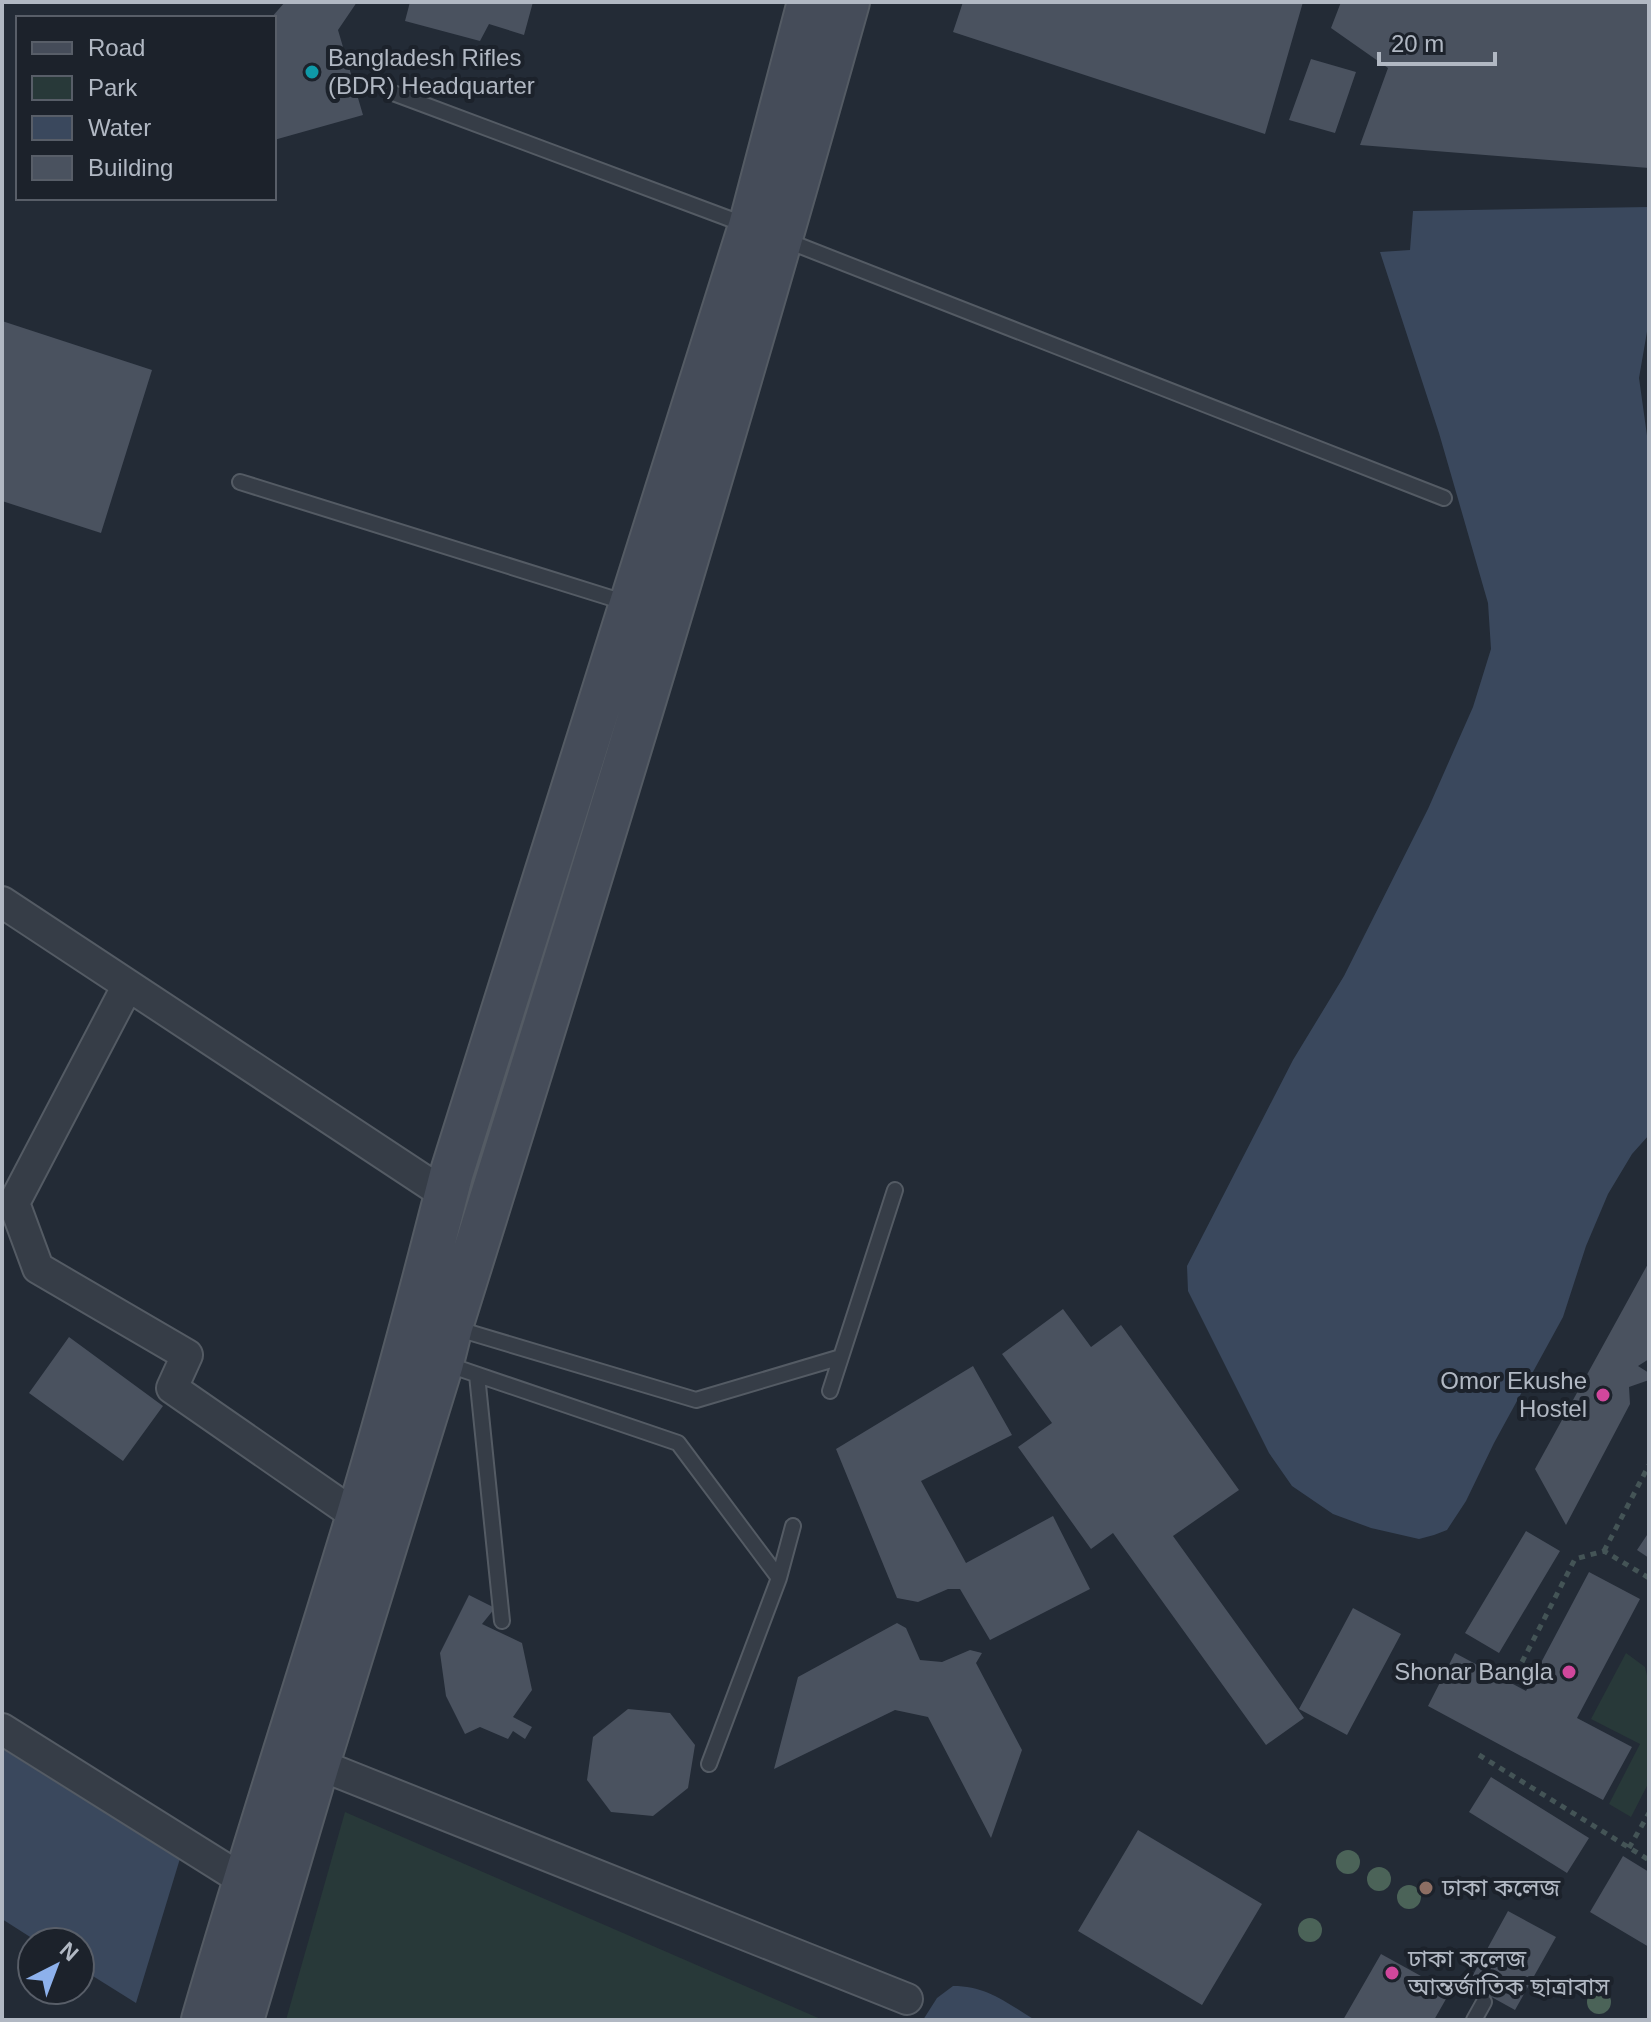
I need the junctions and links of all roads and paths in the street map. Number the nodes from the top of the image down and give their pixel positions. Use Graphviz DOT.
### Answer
graph roads {
  1 [pos="809,2"];
  2 [pos="848,2"];
  3 [pos="393,93"];
  4 [pos="766,232"];
  5 [pos="240,482"];
  6 [pos="1444,498"];
  7 [pos="631,604"];
  8 [pos="2,902"];
  9 [pos="128,985"];
  10 [pos="895,1190"];
  11 [pos="446,1195"];
  12 [pos="439,1346"];
  13 [pos="841,1357"];
  14 [pos="830,1391"];
  15 [pos="1649,1465"];
  16 [pos="358,1517"];
  17 [pos="793,1526"];
  18 [pos="1604,1551"];
  19 [pos="779,1578"];
  20 [pos="1649,1578"];
  21 [pos="502,1621"];
  22 [pos="1522,1662"];
  23 [pos="2,1729"];
  24 [pos="1479,1755"];
  25 [pos="301,1757"];
  26 [pos="709,1764"];
  27 [pos="1649,1813"];
  28 [pos="1629,1848"];
  29 [pos="1649,1860"];
  30 [pos="243,1880"];
  31 [pos="907,1999"];
  32 [pos="1484,2002"];
  33 [pos="203,2020"];
  34 [pos="242,2020"];
  35 [pos="1474,2020"];
  1 -- 4 [label="street"];
  2 -- 4 [label="street"];
  3 -- 4 [label="lane"];
  4 -- 6 [label="lane"];
  4 -- 7 [label="street"];
  4 -- 12 [label="street"];
  5 -- 7 [label="lane"];
  7 -- 11 [label="street"];
  8 -- 9 [label="street"];
  9 -- 11 [label="street"];
  9 -- 16 [label="street"];
  10 -- 13 [label="lane"];
  11 -- 12 [label="street"];
  12 -- 13 [label="lane"];
  12 -- 16 [label="street"];
  12 -- 19 [label="lane"];
  12 -- 21 [label="lane"];
  12 -- 25 [label="street"];
  13 -- 14 [label="lane"];
  15 -- 18 [label="path"];
  16 -- 25 [label="street"];
  17 -- 19 [label="lane"];
  18 -- 20 [label="path"];
  18 -- 22 [label="path"];
  19 -- 26 [label="lane"];
  23 -- 30 [label="street"];
  24 -- 28 [label="path"];
  25 -- 30 [label="street"];
  25 -- 31 [label="street"];
  25 -- 34 [label="street"];
  27 -- 28 [label="path"];
  28 -- 29 [label="path"];
  30 -- 33 [label="street"];
  32 -- 35 [label="lane"];
}
